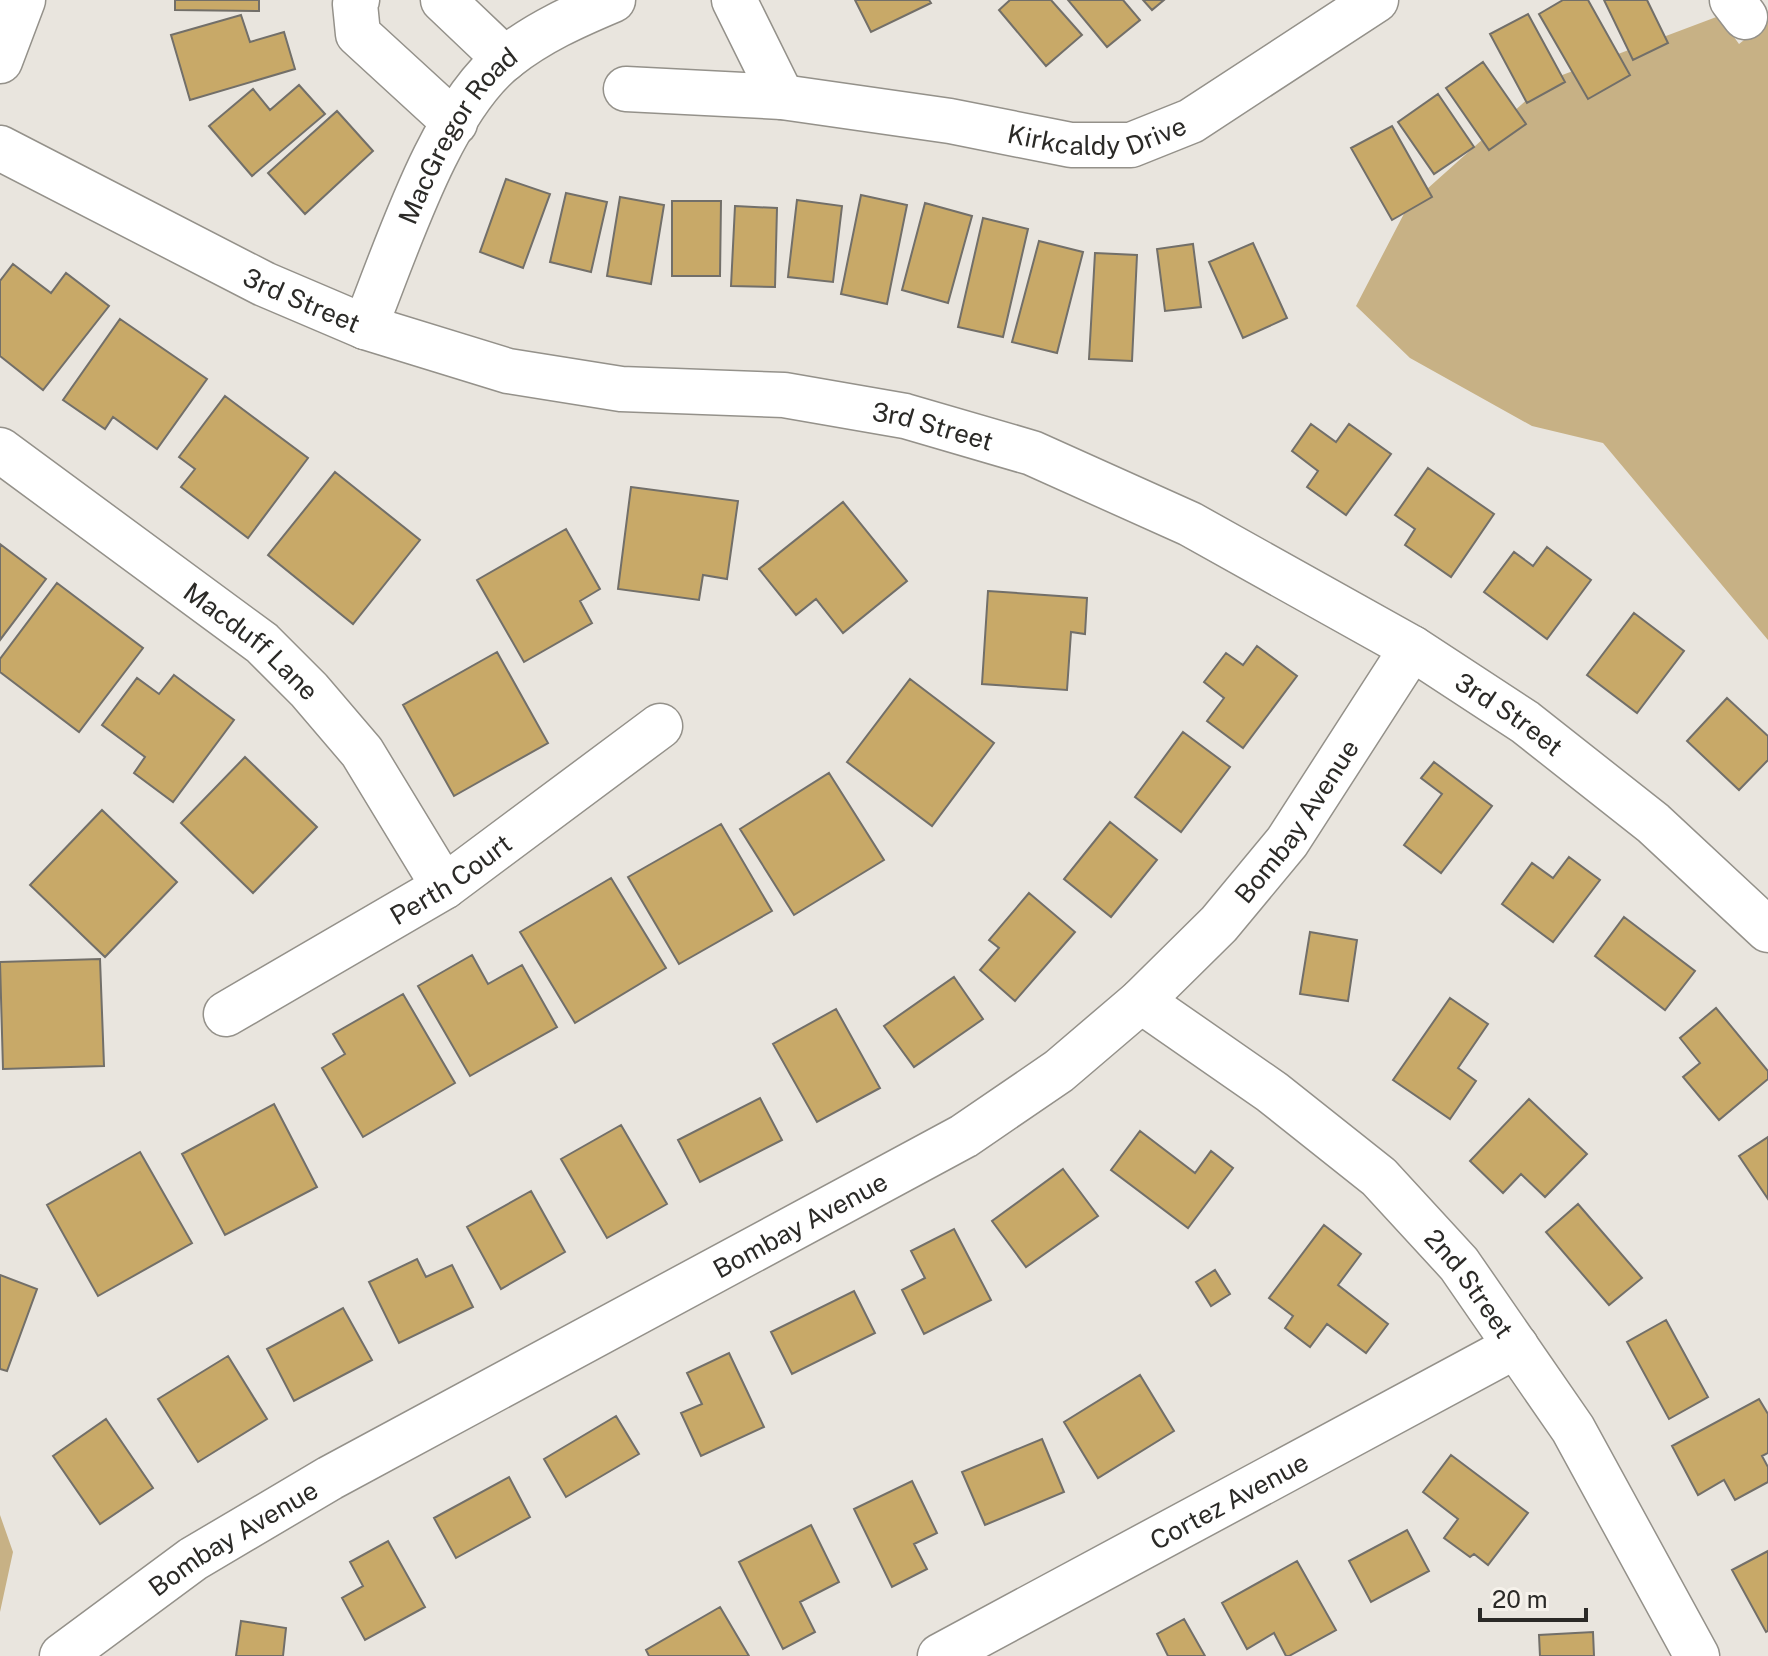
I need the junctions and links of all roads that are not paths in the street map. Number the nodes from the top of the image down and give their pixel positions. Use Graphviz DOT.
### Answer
graph roads {
  1 [pos="23,0"];
  2 [pos="357,0"];
  3 [pos="443,0"];
  4 [pos="613,0"];
  5 [pos="734,0"];
  6 [pos="1376,0"];
  7 [pos="505,59"];
  8 [pos="0,61"];
  9 [pos="626,89"];
  10 [pos="782,97"];
  11 [pos="455,123"];
  12 [pos="0,148"];
  13 [pos="365,327"];
  14 [pos="0,450"];
  15 [pos="1412,648"];
  16 [pos="660,726"];
  17 [pos="444,887"];
  18 [pos="1768,930"];
  19 [pos="1141,1001"];
  20 [pos="226,1014"];
  21 [pos="1516,1346"];
  22 [pos="76,1652"];
  23 [pos="940,1656"];
  24 [pos="1697,1656"];
  1 -- 8 [label="street"];
  2 -- 11 [label="street"];
  3 -- 7 [label="street"];
  4 -- 7 [label="street, MacGregor Road"];
  5 -- 10 [label="street"];
  6 -- 10 [label="street, Kirkcaldy Drive"];
  7 -- 11 [label="street, MacGregor Road"];
  9 -- 10 [label="street, Kirkcaldy Drive"];
  11 -- 13 [label="street, MacGregor Road"];
  12 -- 13 [label="street, 3rd Street"];
  13 -- 15 [label="street, 3rd Street"];
  14 -- 17 [label="street, Macduff Lane"];
  15 -- 18 [label="street, 3rd Street"];
  15 -- 19 [label="street, Bombay Avenue"];
  16 -- 17 [label="street, Perth Court"];
  17 -- 20 [label="street, Perth Court"];
  19 -- 21 [label="street, 2nd Street"];
  19 -- 22 [label="street, Bombay Avenue"];
  21 -- 23 [label="street, Cortez Avenue"];
  21 -- 24 [label="street, 2nd Street"];
}
